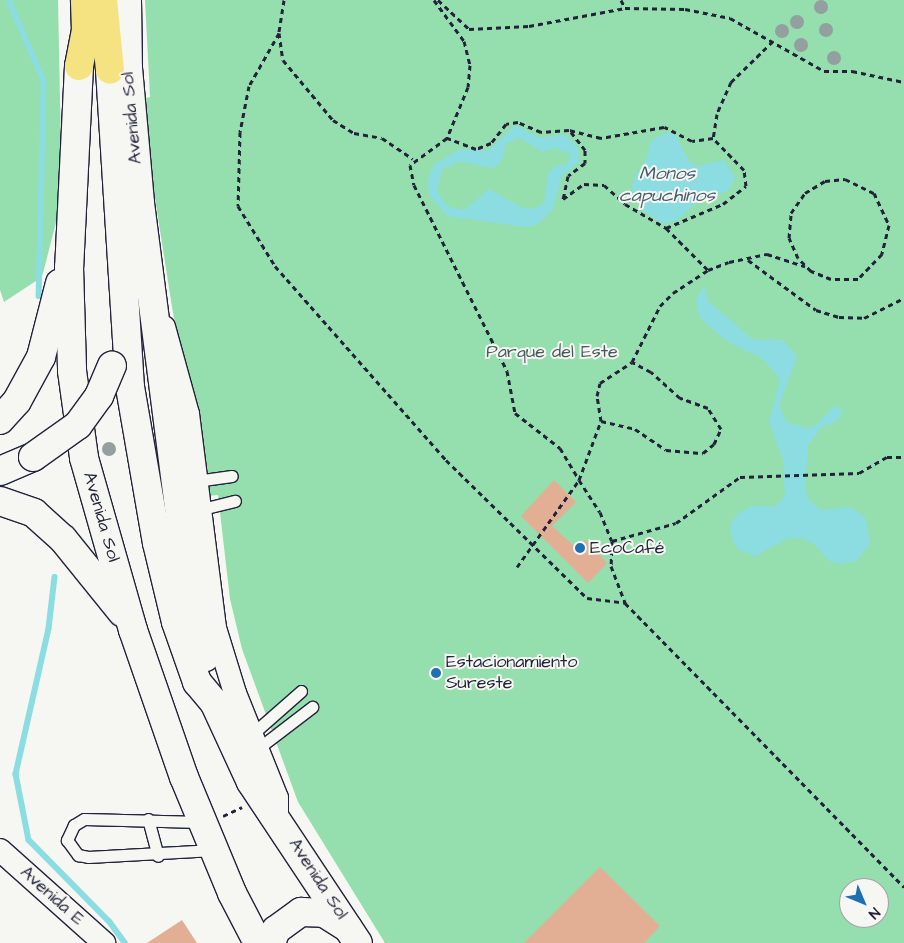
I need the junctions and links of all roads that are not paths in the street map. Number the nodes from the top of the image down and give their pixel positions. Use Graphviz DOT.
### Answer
graph roads {
  1 [pos="72,0"];
  2 [pos="85,0"];
  3 [pos="103,0"];
  4 [pos="113,0"];
  5 [pos="127,0"];
  6 [pos="79,66"];
  7 [pos="110,70"];
  8 [pos="69,267"];
  9 [pos="152,294"];
  10 [pos="123,320"];
  11 [pos="0,420"];
  12 [pos="0,471"];
  13 [pos="232,476"];
  14 [pos="196,481"];
  15 [pos="235,500"];
  16 [pos="0,501"];
  17 [pos="198,510"];
  18 [pos="133,630"];
  19 [pos="301,692"];
  20 [pos="214,702"];
  21 [pos="312,706"];
  22 [pos="253,743"];
  23 [pos="277,815"];
  24 [pos="148,819"];
  25 [pos="209,821"];
  26 [pos="0,850"];
  27 [pos="215,850"];
  28 [pos="158,856"];
  29 [pos="354,936"];
  30 [pos="104,943"];
  31 [pos="258,943"];
  32 [pos="271,943"];
  1 -- 6 [label="highway"];
  2 -- 6 [label="highway"];
  3 -- 7 [label="highway"];
  4 -- 7 [label="main road, Avenida Sol"];
  5 -- 9 [label="main road, Avenida Sol"];
  6 -- 8 [label="main road, Avenida Sol"];
  7 -- 10 [label="main road, Avenida Sol"];
  8 -- 11 [label="main road"];
  8 -- 18 [label="main road, Avenida Sol"];
  9 -- 14 [label="street, Avenida Sol"];
  9 -- 20 [label="main road, Avenida Sol"];
  10 -- 12 [label="main road, bridge"];
  10 -- 20 [label="main road, Avenida Sol"];
  13 -- 14 [label="lane"];
  14 -- 17 [label="street, Avenida Sol"];
  15 -- 17 [label="lane"];
  16 -- 18 [label="main road"];
  17 -- 22 [label="street, Avenida Sol"];
  18 -- 25 [label="main road, Avenida Sol"];
  19 -- 22 [label="lane"];
  20 -- 23 [label="main road, Avenida Sol"];
  21 -- 22 [label="lane"];
  22 -- 23 [label="street, Avenida Sol"];
  23 -- 29 [label="main road, Avenida Sol"];
  24 -- 25 [label="lane"];
  24 -- 28 [label="lane"];
  24 -- 28 [label="lane"];
  25 -- 27 [label="main road, Avenida Sol"];
  26 -- 30 [label="street, Avenida E"];
  27 -- 28 [label="lane"];
  27 -- 31 [label="main road, Avenida Sol"];
  29 -- 32 [label="main road"];
}
